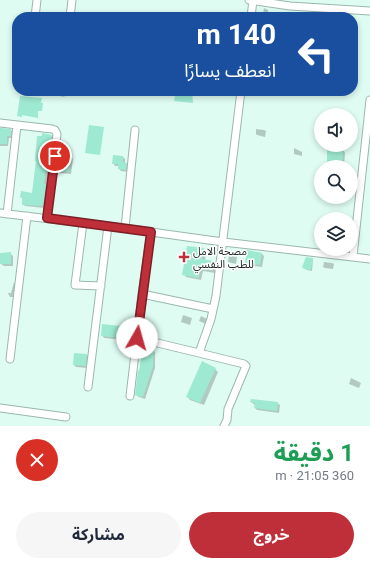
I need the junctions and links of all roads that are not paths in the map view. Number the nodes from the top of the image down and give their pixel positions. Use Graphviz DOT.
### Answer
graph roads {
  1 [pos="37,0"];
  2 [pos="72,0"];
  3 [pos="249,0"];
  4 [pos="253,0"];
  5 [pos="370,11"];
  6 [pos="36,12"];
  7 [pos="71,12"];
  8 [pos="252,12"];
  9 [pos="240,96"];
  10 [pos="370,100"];
  11 [pos="0,123"];
  12 [pos="17,125"];
  13 [pos="135,130"];
  14 [pos="358,212"];
  15 [pos="4,213"];
  16 [pos="27,216"];
  17 [pos="47,218"];
  18 [pos="84,223"];
  19 [pos="108,226"];
  20 [pos="125,228"];
  21 [pos="151,232"];
  22 [pos="223,242"];
  23 [pos="314,252"];
  24 [pos="353,256"];
  25 [pos="370,259"];
  26 [pos="101,286"];
  27 [pos="142,294"];
  28 [pos="213,309"];
  29 [pos="137,338"];
  30 [pos="199,353"];
  31 [pos="10,359"];
  32 [pos="88,387"];
  33 [pos="130,396"];
  34 [pos="0,408"];
  35 [pos="66,417"];
  36 [pos="224,426"];
  1 -- 6 [label="street"];
  2 -- 7 [label="street"];
  3 -- 4 [label="street"];
  4 -- 5 [label="street"];
  4 -- 8 [label="street"];
  9 -- 22 [label="street"];
  10 -- 14 [label="street"];
  11 -- 12 [label="street"];
  12 -- 15 [label="street"];
  12 -- 17 [label="street"];
  13 -- 20 [label="street"];
  15 -- 16 [label="street"];
  16 -- 17 [label="street"];
  16 -- 31 [label="street"];
  17 -- 18 [label="street"];
  18 -- 19 [label="street"];
  18 -- 26 [label="street"];
  19 -- 20 [label="street"];
  19 -- 26 [label="street"];
  20 -- 21 [label="street"];
  21 -- 22 [label="street"];
  21 -- 27 [label="street"];
  22 -- 23 [label="street"];
  22 -- 28 [label="street"];
  24 -- 25 [label="street"];
  26 -- 32 [label="street"];
  27 -- 28 [label="street"];
  27 -- 29 [label="street"];
  28 -- 30 [label="street"];
  29 -- 30 [label="street"];
  29 -- 33 [label="street"];
  30 -- 36 [label="street"];
  34 -- 35 [label="street"];
}
